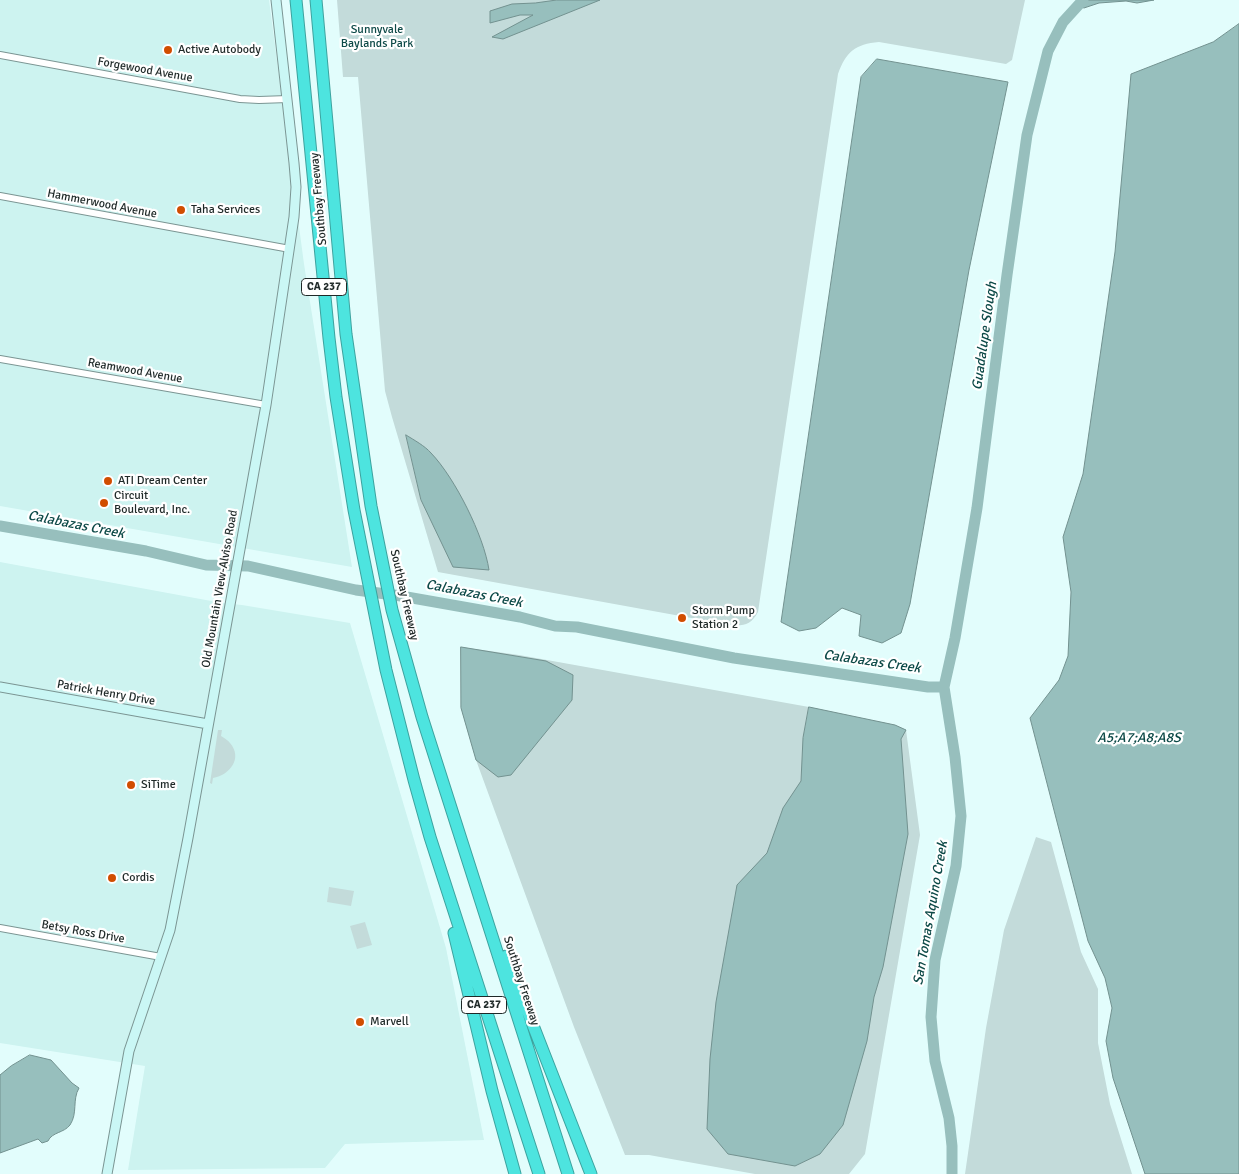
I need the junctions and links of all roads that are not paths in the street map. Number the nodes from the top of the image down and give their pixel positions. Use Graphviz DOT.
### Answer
graph roads {
  1 [pos="276,0"];
  2 [pos="316,0"];
  3 [pos="321,0"];
  4 [pos="296,1"];
  5 [pos="0,56"];
  6 [pos="322,66"];
  7 [pos="288,99"];
  8 [pos="0,196"];
  9 [pos="290,249"];
  10 [pos="0,359"];
  11 [pos="266,405"];
  12 [pos="0,688"];
  13 [pos="208,724"];
  14 [pos="430,837"];
  15 [pos="475,883"];
  16 [pos="0,928"];
  17 [pos="161,957"];
  18 [pos="539,1173"];
  19 [pos="568,1173"];
  20 [pos="591,1173"];
  21 [pos="107,1174"];
  22 [pos="515,1174"];
  1 -- 7 [label="street, Old Mountain View-Alviso Road"];
  2 -- 6 [label="highway, Southbay Freeway / CA 237"];
  3 -- 6 [label="highway"];
  4 -- 14 [label="highway, Southbay Freeway / CA 237"];
  5 -- 7 [label="street, Forgewood Avenue"];
  6 -- 15 [label="highway, Southbay Freeway / CA 237"];
  7 -- 9 [label="street, Old Mountain View-Alviso Road"];
  8 -- 9 [label="street, Hammerwood Avenue"];
  9 -- 11 [label="street, Old Mountain View-Alviso Road"];
  10 -- 11 [label="street, Reamwood Avenue"];
  11 -- 13 [label="street, Old Mountain View-Alviso Road"];
  12 -- 13 [label="street, Patrick Henry Drive"];
  13 -- 17 [label="street, Old Mountain View-Alviso Road"];
  14 -- 18 [label="highway, Southbay Freeway / CA 237"];
  14 -- 22 [label="highway"];
  15 -- 19 [label="highway, Southbay Freeway / CA 237"];
  15 -- 20 [label="highway"];
  16 -- 17 [label="street, Betsy Ross Drive"];
  17 -- 21 [label="street, Old Mountain View-Alviso Road"];
}
